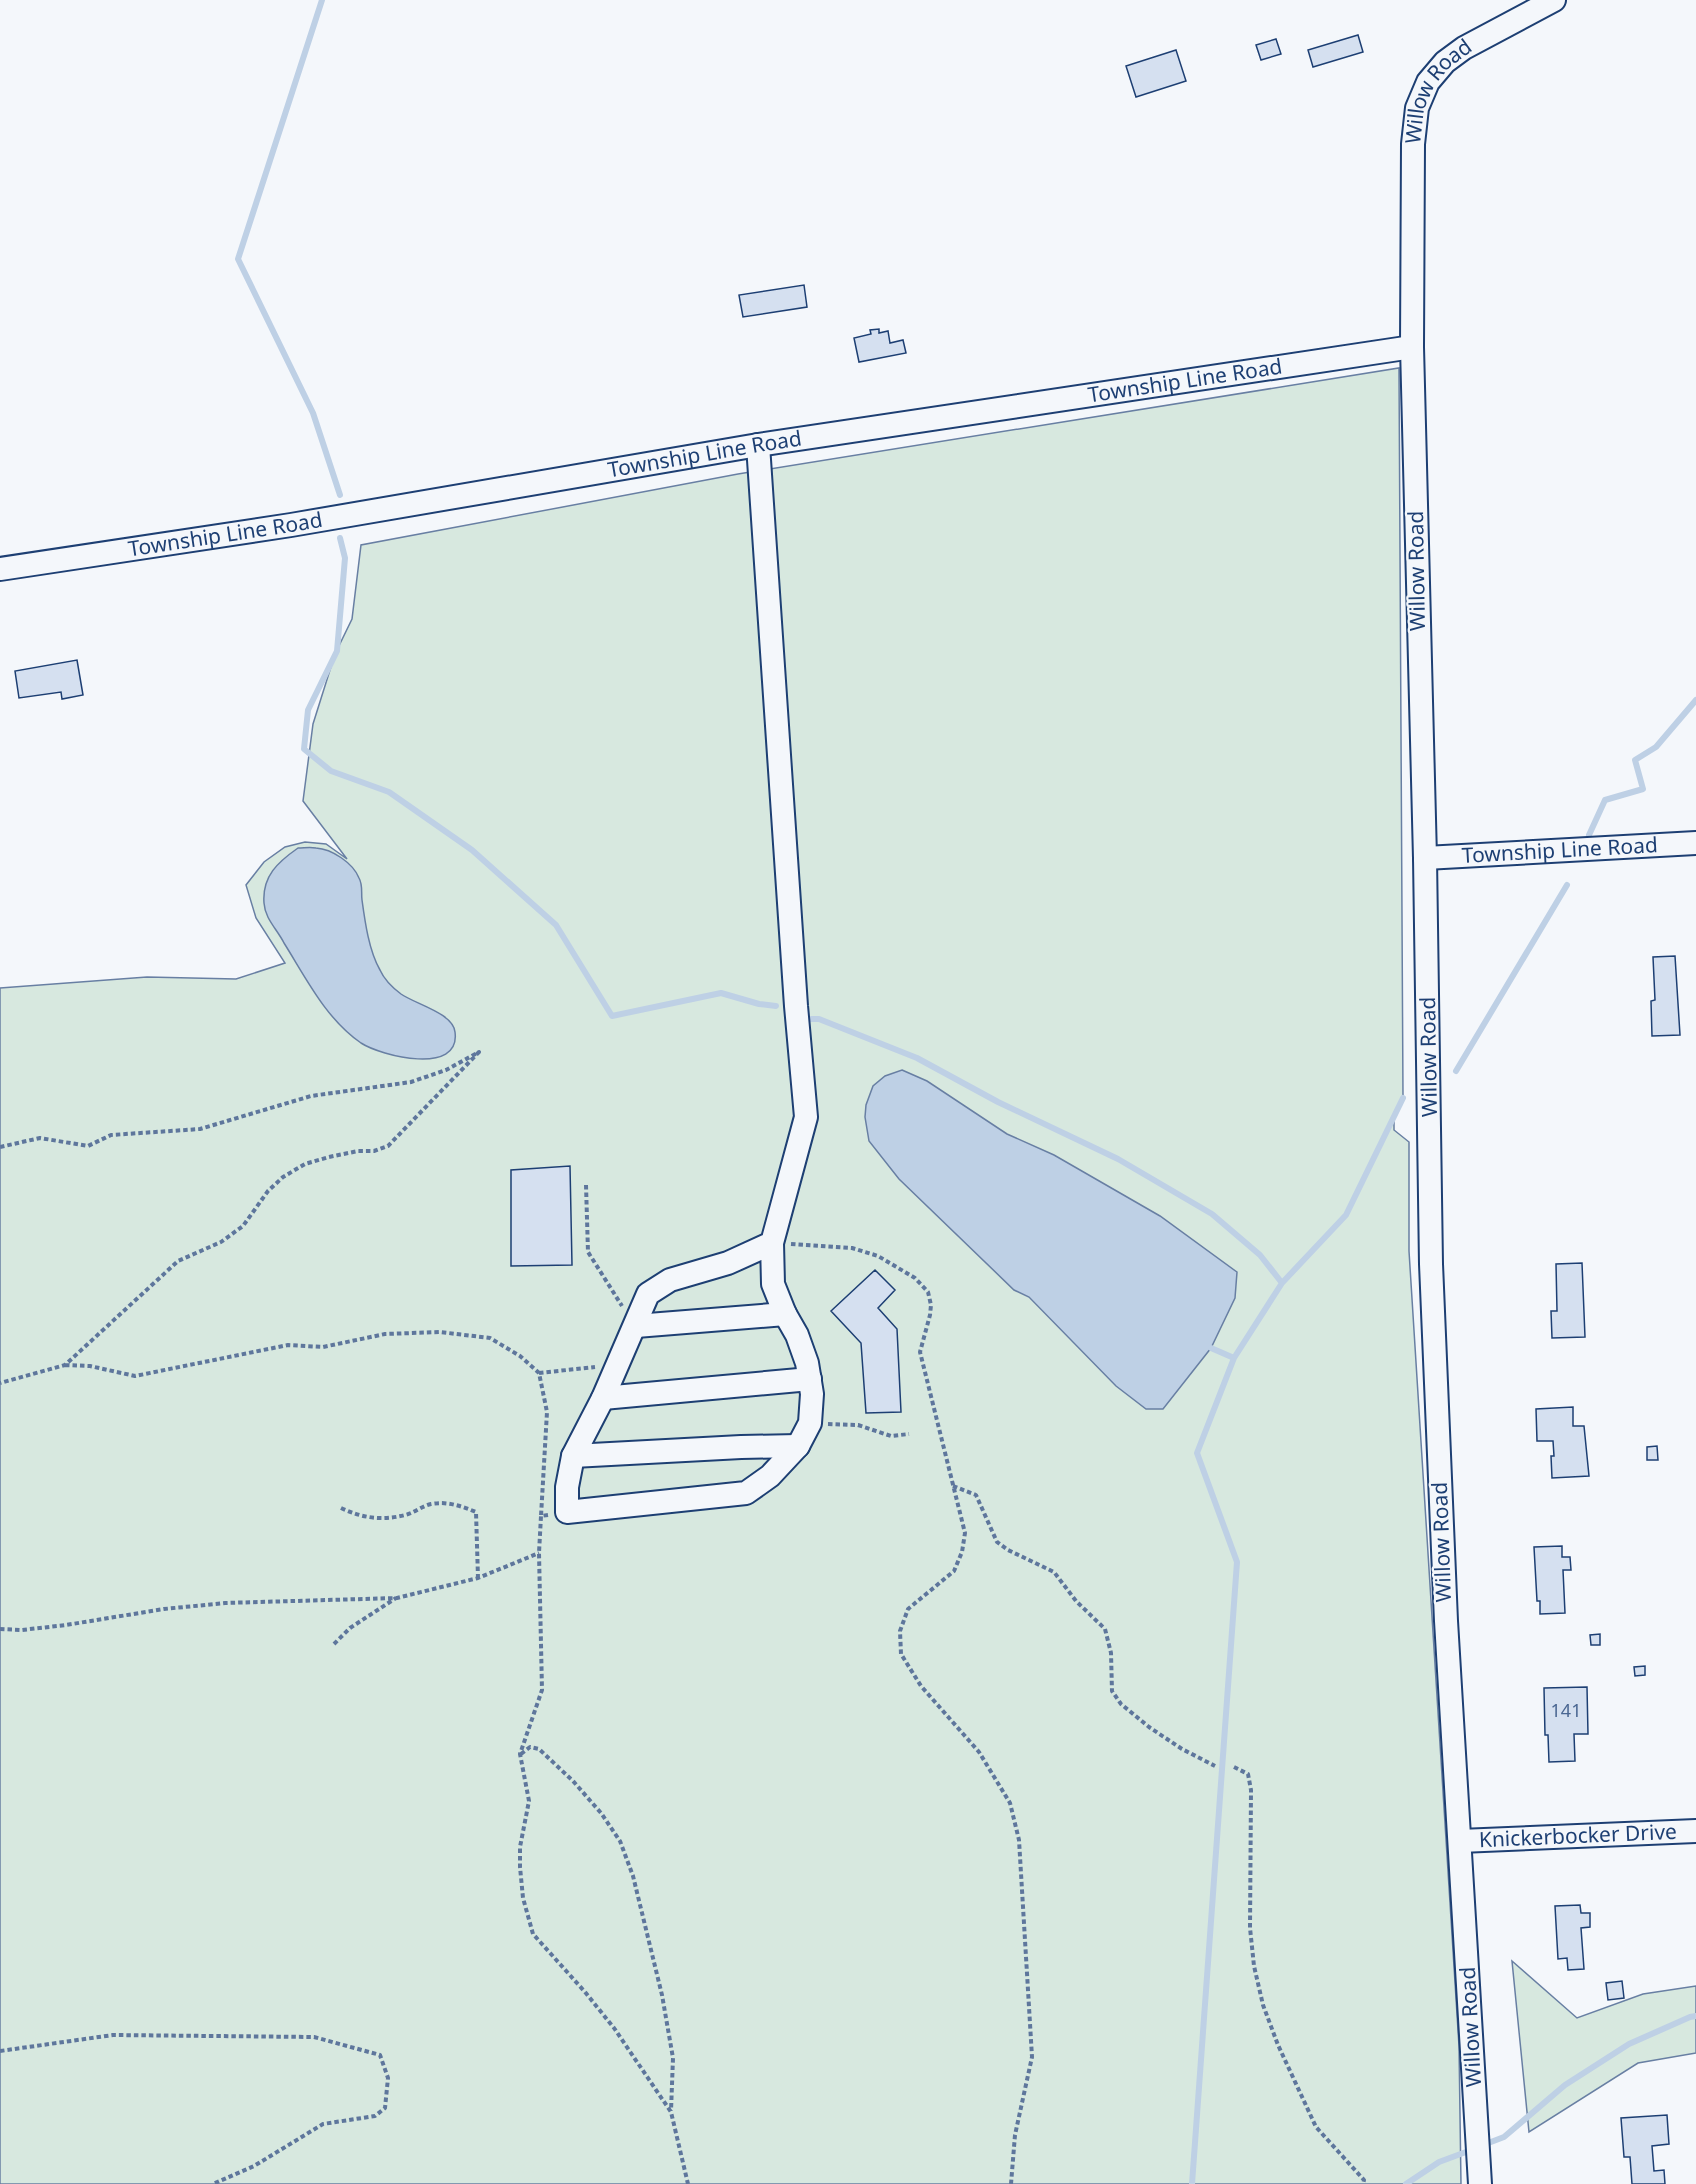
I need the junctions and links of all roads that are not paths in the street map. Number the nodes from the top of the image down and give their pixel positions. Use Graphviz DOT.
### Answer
graph roads {
  1 [pos="1554,0"];
  2 [pos="1412,347"];
  3 [pos="758,445"];
  4 [pos="0,569"];
  5 [pos="1696,843"];
  6 [pos="1425,858"];
  7 [pos="772,1243"];
  8 [pos="785,1314"];
  9 [pos="636,1326"];
  10 [pos="810,1379"];
  11 [pos="603,1398"];
  12 [pos="798,1446"];
  13 [pos="573,1456"];
  14 [pos="1696,1831"];
  15 [pos="1460,1841"];
  16 [pos="1480,2184"];
  1 -- 2 [label="street, Willow Road"];
  2 -- 3 [label="street, Township Line Road"];
  2 -- 6 [label="street, Willow Road"];
  3 -- 4 [label="street, Township Line Road"];
  3 -- 7 [label="street"];
  5 -- 6 [label="street, Township Line Road"];
  6 -- 15 [label="street, Willow Road"];
  7 -- 8 [label="street"];
  7 -- 9 [label="street"];
  8 -- 9 [label="street"];
  8 -- 10 [label="street"];
  9 -- 11 [label="street"];
  10 -- 11 [label="street"];
  10 -- 12 [label="street"];
  11 -- 13 [label="street"];
  12 -- 13 [label="street"];
  12 -- 13 [label="street"];
  14 -- 15 [label="street, Knickerbocker Drive"];
  15 -- 16 [label="street, Willow Road"];
}
